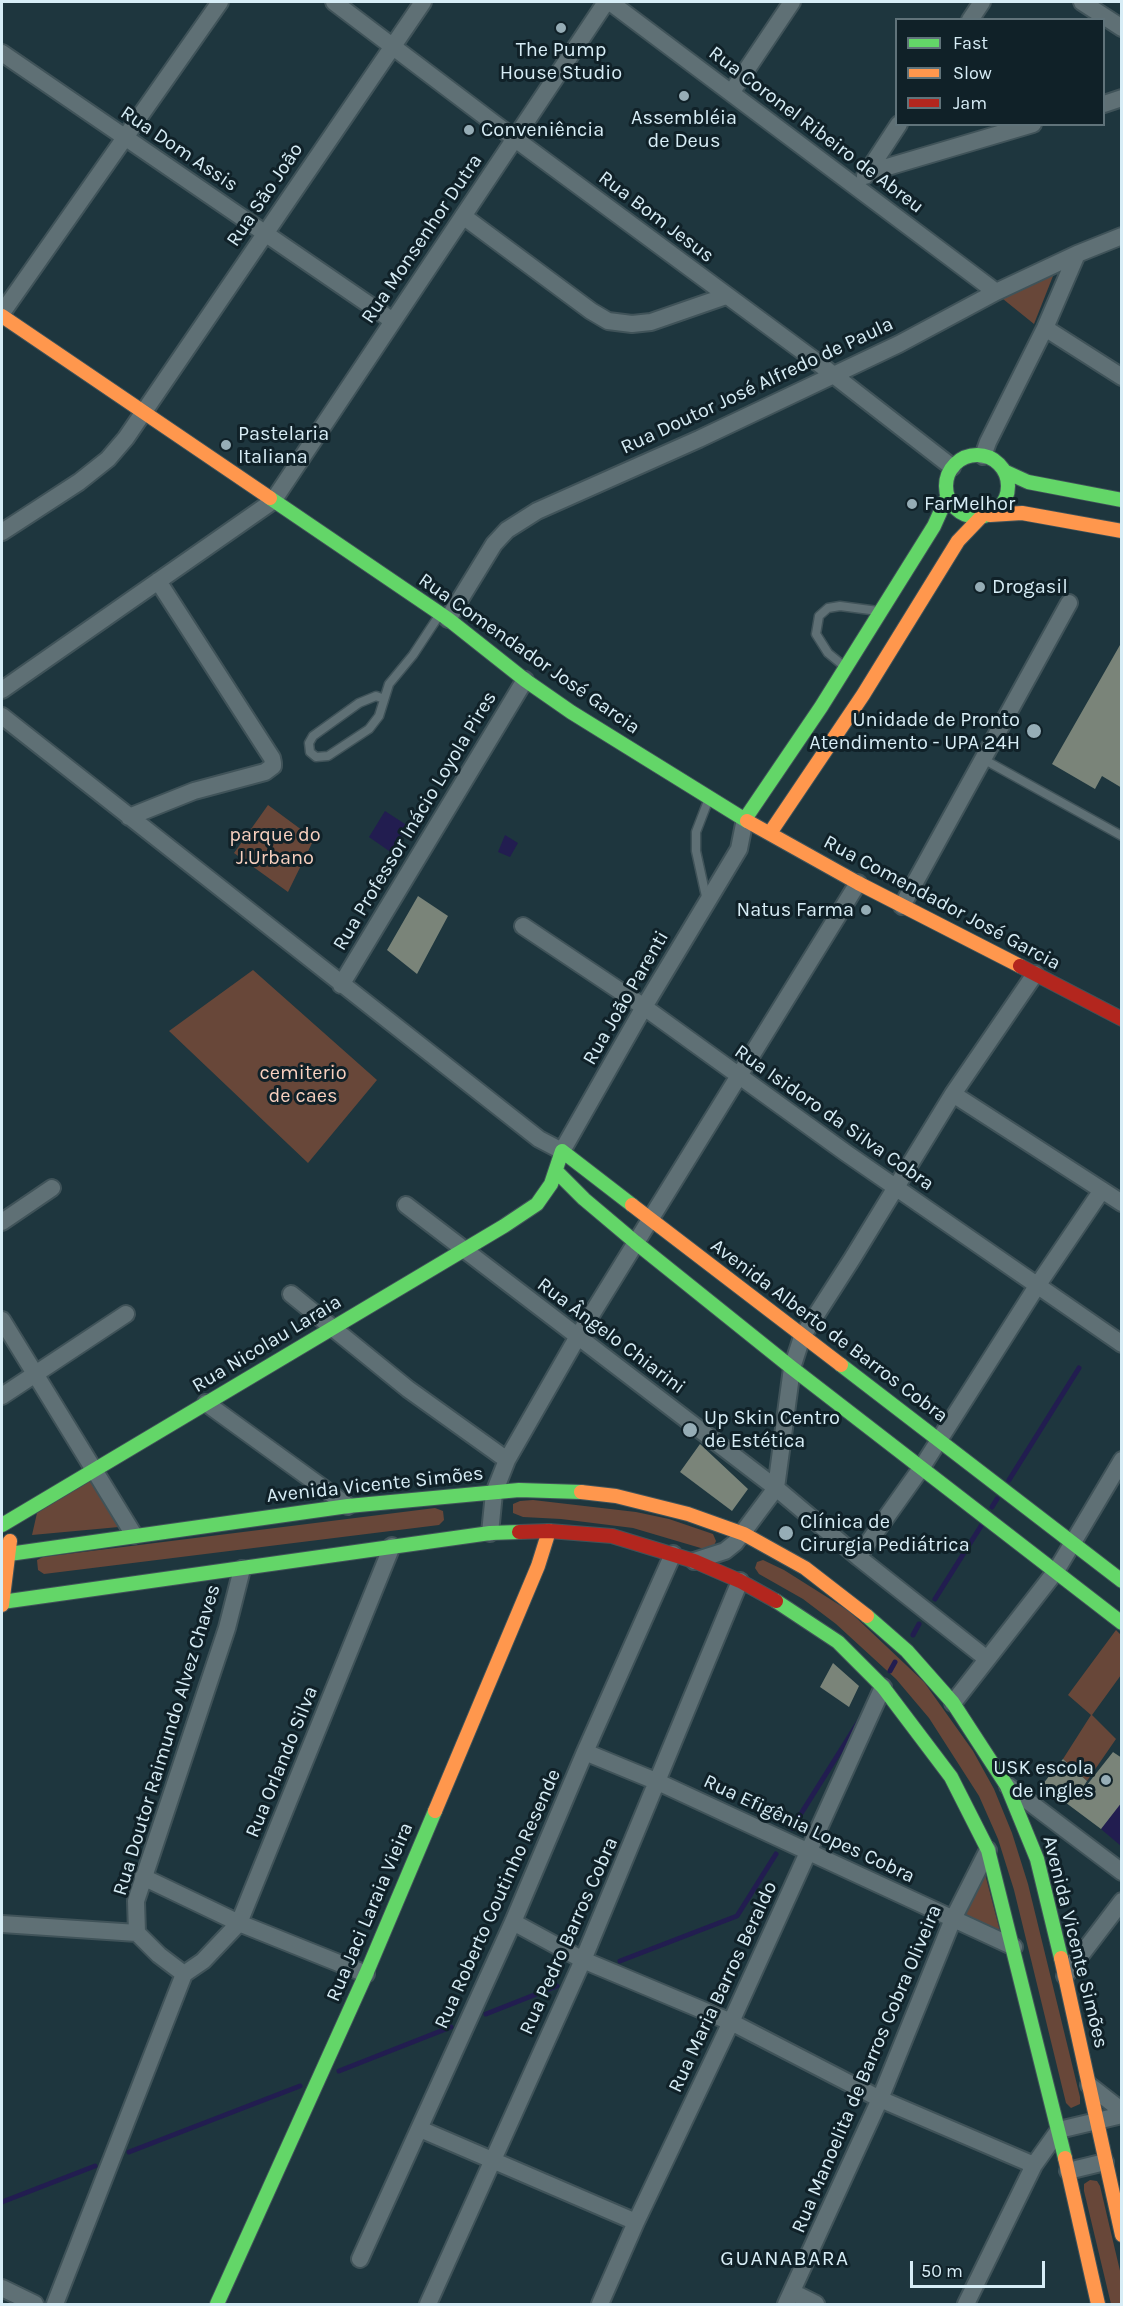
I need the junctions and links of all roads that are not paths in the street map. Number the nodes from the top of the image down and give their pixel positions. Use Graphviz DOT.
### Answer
graph roads {
  1 [pos="220,2"];
  2 [pos="334,2"];
  3 [pos="423,2"];
  4 [pos="606,2"];
  5 [pos="610,2"];
  6 [pos="792,2"];
  7 [pos="982,2"];
  8 [pos="1082,2"];
  9 [pos="971,18"];
  10 [pos="1122,28"];
  11 [pos="393,46"];
  12 [pos="2,53"];
  13 [pos="731,93"];
  14 [pos="1122,99"];
  15 [pos="1105,104"];
  16 [pos="899,126"];
  17 [pos="1026,126"];
  18 [pos="125,138"];
  19 [pos="514,138"];
  20 [pos="867,173"];
  21 [pos="857,188"];
  22 [pos="463,216"];
  23 [pos="265,233"];
  24 [pos="1122,236"];
  25 [pos="1077,254"];
  26 [pos="996,292"];
  27 [pos="726,296"];
  28 [pos="2,315"];
  29 [pos="393,321"];
  30 [pos="1045,328"];
  31 [pos="832,374"];
  32 [pos="1122,377"];
  33 [pos="142,413"];
  34 [pos="983,456"];
  35 [pos="952,467"];
  36 [pos="1004,471"];
  37 [pos="947,497"];
  38 [pos="1122,500"];
  39 [pos="273,501"];
  40 [pos="985,516"];
  41 [pos="1122,531"];
  42 [pos="2,532"];
  43 [pos="158,581"];
  44 [pos="1069,603"];
  45 [pos="881,611"];
  46 [pos="444,616"];
  47 [pos="845,668"];
  48 [pos="525,680"];
  49 [pos="2,690"];
  50 [pos="384,699"];
  51 [pos="2,716"];
  52 [pos="982,759"];
  53 [pos="710,798"];
  54 [pos="129,817"];
  55 [pos="745,819"];
  56 [pos="770,833"];
  57 [pos="1122,836"];
  58 [pos="740,849"];
  59 [pos="858,883"];
  60 [pos="707,902"];
  61 [pos="902,906"];
  62 [pos="524,926"];
  63 [pos="1035,974"];
  64 [pos="341,985"];
  65 [pos="644,1007"];
  66 [pos="1122,1019"];
  67 [pos="738,1077"];
  68 [pos="953,1094"];
  69 [pos="539,1139"];
  70 [pos="562,1151"];
  71 [pos="556,1171"];
  72 [pos="895,1187"];
  73 [pos="52,1188"];
  74 [pos="1102,1190"];
  75 [pos="1122,1203"];
  76 [pos="405,1205"];
  77 [pos="649,1220"];
  78 [pos="2,1222"];
  79 [pos="635,1242"];
  80 [pos="463,1250"];
  81 [pos="1037,1286"];
  82 [pos="291,1294"];
  83 [pos="126,1314"];
  84 [pos="2,1320"];
  85 [pos="333,1328"];
  86 [pos="802,1337"];
  87 [pos="577,1338"];
  88 [pos="1122,1344"];
  89 [pos="792,1368"];
  90 [pos="34,1374"];
  91 [pos="2,1396"];
  92 [pos="206,1403"];
  93 [pos="937,1440"];
  94 [pos="507,1460"];
  95 [pos="1122,1460"];
  96 [pos="922,1467"];
  97 [pos="93,1469"];
  98 [pos="776,1488"];
  99 [pos="494,1493"];
  100 [pos="348,1506"];
  101 [pos="16,1515"];
  102 [pos="2,1525"];
  103 [pos="549,1531"];
  104 [pos="490,1533"];
  105 [pos="744,1533"];
  106 [pos="134,1536"];
  107 [pos="1072,1542"];
  108 [pos="392,1546"];
  109 [pos="673,1554"];
  110 [pos="4,1555"];
  111 [pos="858,1557"];
  112 [pos="694,1561"];
  113 [pos="242,1569"];
  114 [pos="1056,1571"];
  115 [pos="740,1581"];
  116 [pos="1122,1581"];
  117 [pos="2,1603"];
  118 [pos="1122,1623"];
  119 [pos="987,1659"];
  120 [pos="882,1687"];
  121 [pos="953,1703"];
  122 [pos="585,1752"];
  123 [pos="658,1782"];
  124 [pos="1007,1786"];
  125 [pos="988,1850"];
  126 [pos="808,1852"];
  127 [pos="1122,1872"];
  128 [pos="143,1877"];
  129 [pos="1122,1901"];
  130 [pos="953,1919"];
  131 [pos="513,1922"];
  132 [pos="239,1923"];
  133 [pos="2,1924"];
  134 [pos="137,1933"];
  135 [pos="1014,1947"];
  136 [pos="583,1960"];
  137 [pos="184,1974"];
  138 [pos="366,1974"];
  139 [pos="1065,1976"];
  140 [pos="731,2022"];
  141 [pos="1089,2085"];
  142 [pos="880,2099"];
  143 [pos="1122,2113"];
  144 [pos="1096,2121"];
  145 [pos="420,2129"];
  146 [pos="1059,2130"];
  147 [pos="492,2161"];
  148 [pos="1105,2162"];
  149 [pos="1034,2165"];
  150 [pos="1068,2171"];
  151 [pos="636,2222"];
  152 [pos="1122,2235"];
  153 [pos="360,2259"];
  154 [pos="2,2288"];
  155 [pos="789,2298"];
  156 [pos="35,2304"];
  157 [pos="55,2304"];
  158 [pos="217,2304"];
  159 [pos="428,2304"];
  160 [pos="600,2304"];
  161 [pos="816,2304"];
  162 [pos="966,2304"];
  163 [pos="1098,2304"];
  1 -- 18 [label="street"];
  2 -- 11 [label="street, Rua Bom Jesus"];
  3 -- 11 [label="street, Rua São João"];
  4 -- 19 [label="street, Rua Monsenhor Dutra"];
  5 -- 13 [label="street, Rua Coronel Ribeiro de Abreu"];
  6 -- 13 [label="street"];
  7 -- 9 [label="street"];
  8 -- 10 [label="street"];
  11 -- 19 [label="street, Rua Bom Jesus"];
  11 -- 23 [label="street, Rua São João"];
  12 -- 18 [label="street, Rua Dom Assis"];
  13 -- 21 [label="street, Rua Coronel Ribeiro de Abreu"];
  14 -- 15 [label="street"];
  16 -- 20 [label="street"];
  17 -- 20 [label="street"];
  18 -- 23 [label="street, Rua Dom Assis"];
  18 -- 28 [label="street"];
  19 -- 22 [label="street, Rua Monsenhor Dutra"];
  19 -- 27 [label="street, Rua Bom Jesus"];
  20 -- 21 [label="street"];
  21 -- 26 [label="street, Rua Coronel Ribeiro de Abreu"];
  22 -- 27 [label="street"];
  22 -- 29 [label="street, Rua Monsenhor Dutra"];
  23 -- 29 [label="street, Rua Dom Assis"];
  23 -- 33 [label="street, Rua São João"];
  24 -- 25 [label="street, Rua Doutor José Alfredo de Paula"];
  25 -- 26 [label="street, Rua Doutor José Alfredo de Paula"];
  25 -- 30 [label="street"];
  26 -- 31 [label="street, Rua Doutor José Alfredo de Paula"];
  27 -- 31 [label="street, Rua Bom Jesus"];
  28 -- 33 [label="street, Rua Comendador José Garcia"];
  29 -- 39 [label="street, Rua Monsenhor Dutra"];
  30 -- 32 [label="street"];
  30 -- 34 [label="street"];
  31 -- 35 [label="street, Rua Bom Jesus"];
  31 -- 46 [label="street, Rua Doutor José Alfredo de Paula"];
  33 -- 39 [label="street, Rua Comendador José Garcia"];
  33 -- 42 [label="street, Rua São João"];
  34 -- 35 [label="street"];
  34 -- 36 [label="street"];
  35 -- 37 [label="street"];
  36 -- 38 [label="street"];
  36 -- 40 [label="street"];
  37 -- 40 [label="street"];
  37 -- 45 [label="street"];
  39 -- 43 [label="street"];
  39 -- 46 [label="street, Rua Comendador José Garcia"];
  40 -- 41 [label="street"];
  40 -- 56 [label="street"];
  43 -- 49 [label="street"];
  43 -- 54 [label="street"];
  44 -- 52 [label="street"];
  45 -- 47 [label="street"];
  45 -- 47 [label="lane"];
  46 -- 48 [label="street, Rua Comendador José Garcia"];
  46 -- 50 [label="lane"];
  47 -- 55 [label="street"];
  48 -- 53 [label="street, Rua Comendador José Garcia"];
  48 -- 64 [label="street, Rua Professor Inácio Loyola Pires"];
  50 -- 50 [label="lane"];
  51 -- 54 [label="street"];
  52 -- 57 [label="lane"];
  52 -- 61 [label="street"];
  53 -- 55 [label="street, Rua Comendador José Garcia"];
  53 -- 60 [label="lane"];
  54 -- 64 [label="street"];
  55 -- 56 [label="street, Rua Comendador José Garcia"];
  55 -- 58 [label="street, Rua João Parenti"];
  56 -- 58 [label="street"];
  56 -- 59 [label="street, Rua Comendador José Garcia"];
  58 -- 60 [label="street, Rua João Parenti"];
  59 -- 61 [label="street, Rua Comendador José Garcia"];
  59 -- 67 [label="street"];
  60 -- 65 [label="street, Rua João Parenti"];
  61 -- 63 [label="street, Rua Comendador José Garcia"];
  62 -- 65 [label="street, Rua Isidoro da Silva Cobra"];
  63 -- 66 [label="street, Rua Comendador José Garcia"];
  63 -- 68 [label="street"];
  64 -- 69 [label="street"];
  65 -- 67 [label="street, Rua Isidoro da Silva Cobra"];
  65 -- 70 [label="street, Rua João Parenti"];
  67 -- 72 [label="street, Rua Isidoro da Silva Cobra"];
  67 -- 77 [label="street"];
  68 -- 72 [label="street"];
  68 -- 74 [label="street"];
  69 -- 70 [label="street"];
  69 -- 71 [label="street"];
  70 -- 71 [label="street, Rua João Parenti"];
  70 -- 77 [label="street, Avenida Alberto de Barros Cobra"];
  71 -- 79 [label="street"];
  71 -- 80 [label="street, Rua Nicolau Laraia"];
  72 -- 81 [label="street, Rua Isidoro da Silva Cobra"];
  72 -- 86 [label="street"];
  73 -- 78 [label="street"];
  74 -- 75 [label="street"];
  74 -- 81 [label="street"];
  76 -- 80 [label="street, Rua Ângelo Chiarini"];
  77 -- 79 [label="street"];
  77 -- 86 [label="street, Avenida Alberto de Barros Cobra"];
  79 -- 87 [label="street"];
  79 -- 89 [label="street"];
  80 -- 85 [label="street, Rua Nicolau Laraia"];
  80 -- 87 [label="street, Rua Ângelo Chiarini"];
  81 -- 88 [label="street, Rua Isidoro da Silva Cobra"];
  81 -- 93 [label="street"];
  82 -- 85 [label="street"];
  83 -- 90 [label="street"];
  84 -- 90 [label="street"];
  85 -- 92 [label="street, Rua Nicolau Laraia"];
  85 -- 94 [label="street"];
  86 -- 89 [label="street"];
  86 -- 93 [label="street, Avenida Alberto de Barros Cobra"];
  87 -- 94 [label="street"];
  87 -- 98 [label="street, Rua Ângelo Chiarini"];
  89 -- 96 [label="street"];
  89 -- 98 [label="street"];
  90 -- 91 [label="street"];
  90 -- 97 [label="street"];
  92 -- 97 [label="street, Rua Nicolau Laraia"];
  92 -- 100 [label="street"];
  93 -- 96 [label="street"];
  93 -- 107 [label="street, Avenida Alberto de Barros Cobra"];
  94 -- 99 [label="street"];
  95 -- 107 [label="street"];
  96 -- 111 [label="street"];
  96 -- 114 [label="street"];
  97 -- 101 [label="street, Rua Nicolau Laraia"];
  97 -- 106 [label="street"];
  98 -- 105 [label="street"];
  98 -- 111 [label="street, Rua Ângelo Chiarini"];
  99 -- 100 [label="street, Avenida Vicente Simões"];
  99 -- 104 [label="street"];
  99 -- 105 [label="street, Avenida Vicente Simões"];
  100 -- 106 [label="street, Avenida Vicente Simões"];
  101 -- 102 [label="street, Rua Nicolau Laraia"];
  101 -- 110 [label="street"];
  103 -- 104 [label="street"];
  103 -- 109 [label="street"];
  103 -- 138 [label="street, Rua Jaci Laraia Vieira"];
  104 -- 108 [label="street"];
  105 -- 112 [label="street"];
  105 -- 121 [label="street, Avenida Vicente Simões"];
  106 -- 110 [label="street, Avenida Vicente Simões"];
  107 -- 114 [label="street"];
  107 -- 116 [label="street, Avenida Alberto de Barros Cobra"];
  108 -- 113 [label="street"];
  108 -- 132 [label="street, Rua Orlando Silva"];
  109 -- 112 [label="street"];
  109 -- 122 [label="street, Rua Roberto Coutinho Resende"];
  110 -- 117 [label="street"];
  111 -- 119 [label="street, Rua Ângelo Chiarini"];
  112 -- 115 [label="street"];
  113 -- 117 [label="street"];
  113 -- 128 [label="street, Rua Doutor Raimundo Alvez Chaves"];
  114 -- 118 [label="street"];
  114 -- 119 [label="street"];
  115 -- 120 [label="street"];
  115 -- 123 [label="street, Rua Pedro Barros Cobra"];
  119 -- 121 [label="street"];
  120 -- 125 [label="street"];
  120 -- 126 [label="street, Rua Maria Barros Beraldo"];
  121 -- 124 [label="street, Avenida Vicente Simões"];
  122 -- 123 [label="street, Rua Efigênia Lopes Cobra"];
  122 -- 131 [label="street, Rua Roberto Coutinho Resende"];
  123 -- 126 [label="street, Rua Efigênia Lopes Cobra"];
  123 -- 136 [label="street, Rua Pedro Barros Cobra"];
  124 -- 127 [label="street"];
  124 -- 139 [label="street, Avenida Vicente Simões"];
  125 -- 130 [label="street, Rua Manoelita de Barros Cobra Oliveira"];
  125 -- 135 [label="street"];
  126 -- 130 [label="street, Rua Efigênia Lopes Cobra"];
  126 -- 140 [label="street, Rua Maria Barros Beraldo"];
  128 -- 132 [label="street"];
  128 -- 134 [label="street, Rua Doutor Raimundo Alvez Chaves"];
  129 -- 139 [label="street"];
  130 -- 135 [label="street, Rua Efigênia Lopes Cobra"];
  130 -- 142 [label="street, Rua Manoelita de Barros Cobra Oliveira"];
  131 -- 136 [label="street"];
  131 -- 145 [label="street, Rua Roberto Coutinho Resende"];
  132 -- 137 [label="street, Rua Orlando Silva"];
  132 -- 138 [label="street"];
  133 -- 134 [label="street"];
  134 -- 137 [label="street"];
  135 -- 146 [label="street"];
  136 -- 140 [label="street"];
  136 -- 147 [label="street, Rua Pedro Barros Cobra"];
  137 -- 157 [label="street"];
  138 -- 158 [label="street, Rua Jaci Laraia Vieira"];
  139 -- 141 [label="street, Avenida Vicente Simões"];
  140 -- 142 [label="street"];
  140 -- 151 [label="street, Rua Maria Barros Beraldo"];
  141 -- 143 [label="street"];
  141 -- 144 [label="street, Avenida Vicente Simões"];
  142 -- 149 [label="street"];
  142 -- 155 [label="street, Rua Manoelita de Barros Cobra Oliveira"];
  143 -- 144 [label="street"];
  144 -- 146 [label="street"];
  144 -- 148 [label="street, Avenida Vicente Simões"];
  145 -- 147 [label="street"];
  145 -- 153 [label="street, Rua Roberto Coutinho Resende"];
  146 -- 149 [label="street"];
  146 -- 150 [label="street"];
  147 -- 151 [label="street"];
  147 -- 159 [label="street, Rua Pedro Barros Cobra"];
  148 -- 150 [label="street"];
  148 -- 152 [label="street, Avenida Vicente Simões"];
  149 -- 162 [label="street"];
  150 -- 163 [label="street"];
  151 -- 160 [label="street, Rua Maria Barros Beraldo"];
  154 -- 156 [label="street"];
  155 -- 161 [label="street"];
}
